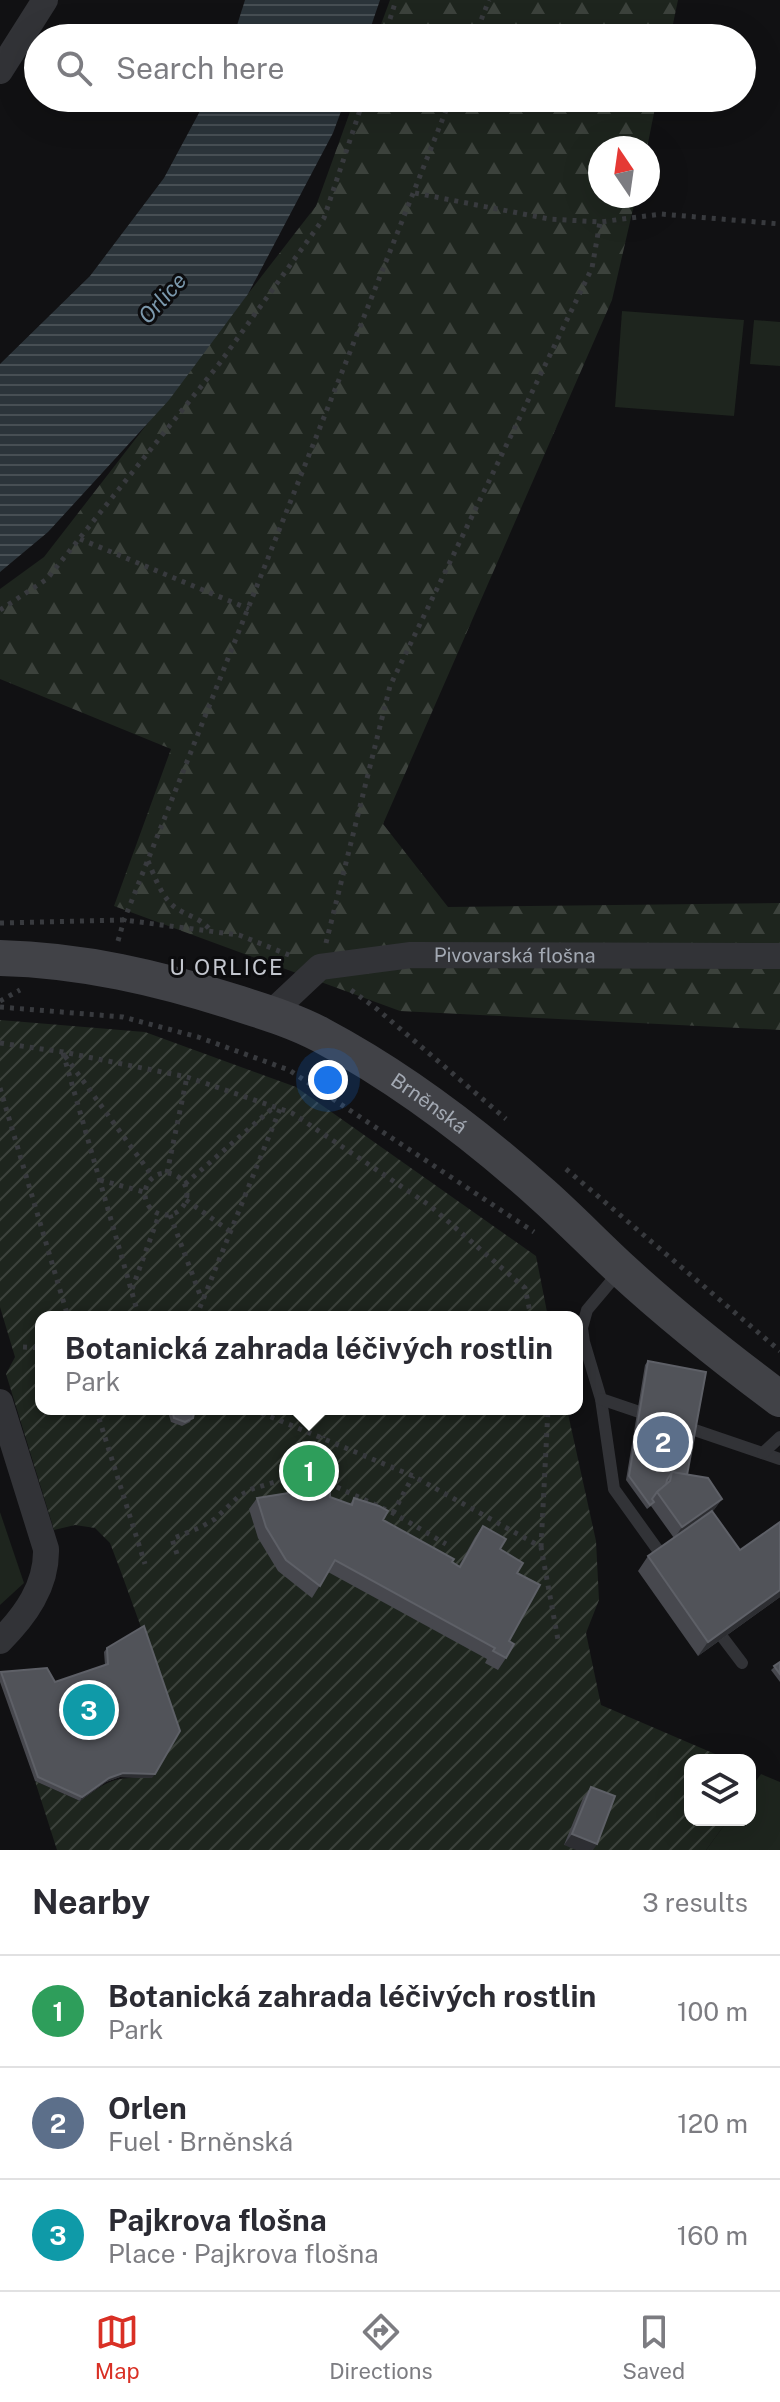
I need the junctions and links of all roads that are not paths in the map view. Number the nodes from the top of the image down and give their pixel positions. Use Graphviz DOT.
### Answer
graph roads {
  1 [pos="45,0"];
  2 [pos="30,24"];
  3 [pos="24,33"];
  4 [pos="0,71"];
  5 [pos="780,956"];
  6 [pos="0,958"];
  7 [pos="270,1014"];
  8 [pos="621,1269"];
  9 [pos="601,1399"];
  10 [pos="780,1399"];
  11 [pos="0,1402"];
  12 [pos="659,1418"];
  13 [pos="673,1423"];
  14 [pos="780,1437"];
  15 [pos="763,1453"];
  16 [pos="780,1459"];
  17 [pos="670,1566"];
  18 [pos="706,1615"];
  19 [pos="0,1641"];
  20 [pos="742,1663"];
  1 -- 2 [label="street"];
  3 -- 4 [label="street"];
  5 -- 7 [label="street, Pivovarská flošna"];
  6 -- 7 [label="street, Brněnská"];
  7 -- 8 [label="street, Brněnská"];
  8 -- 9 [label="lane"];
  8 -- 10 [label="street, Brněnská"];
  9 -- 12 [label="lane"];
  9 -- 17 [label="lane"];
  11 -- 19 [label="street"];
  13 -- 15 [label="lane"];
  14 -- 15 [label="lane"];
  15 -- 16 [label="lane"];
  18 -- 20 [label="lane"];
}
